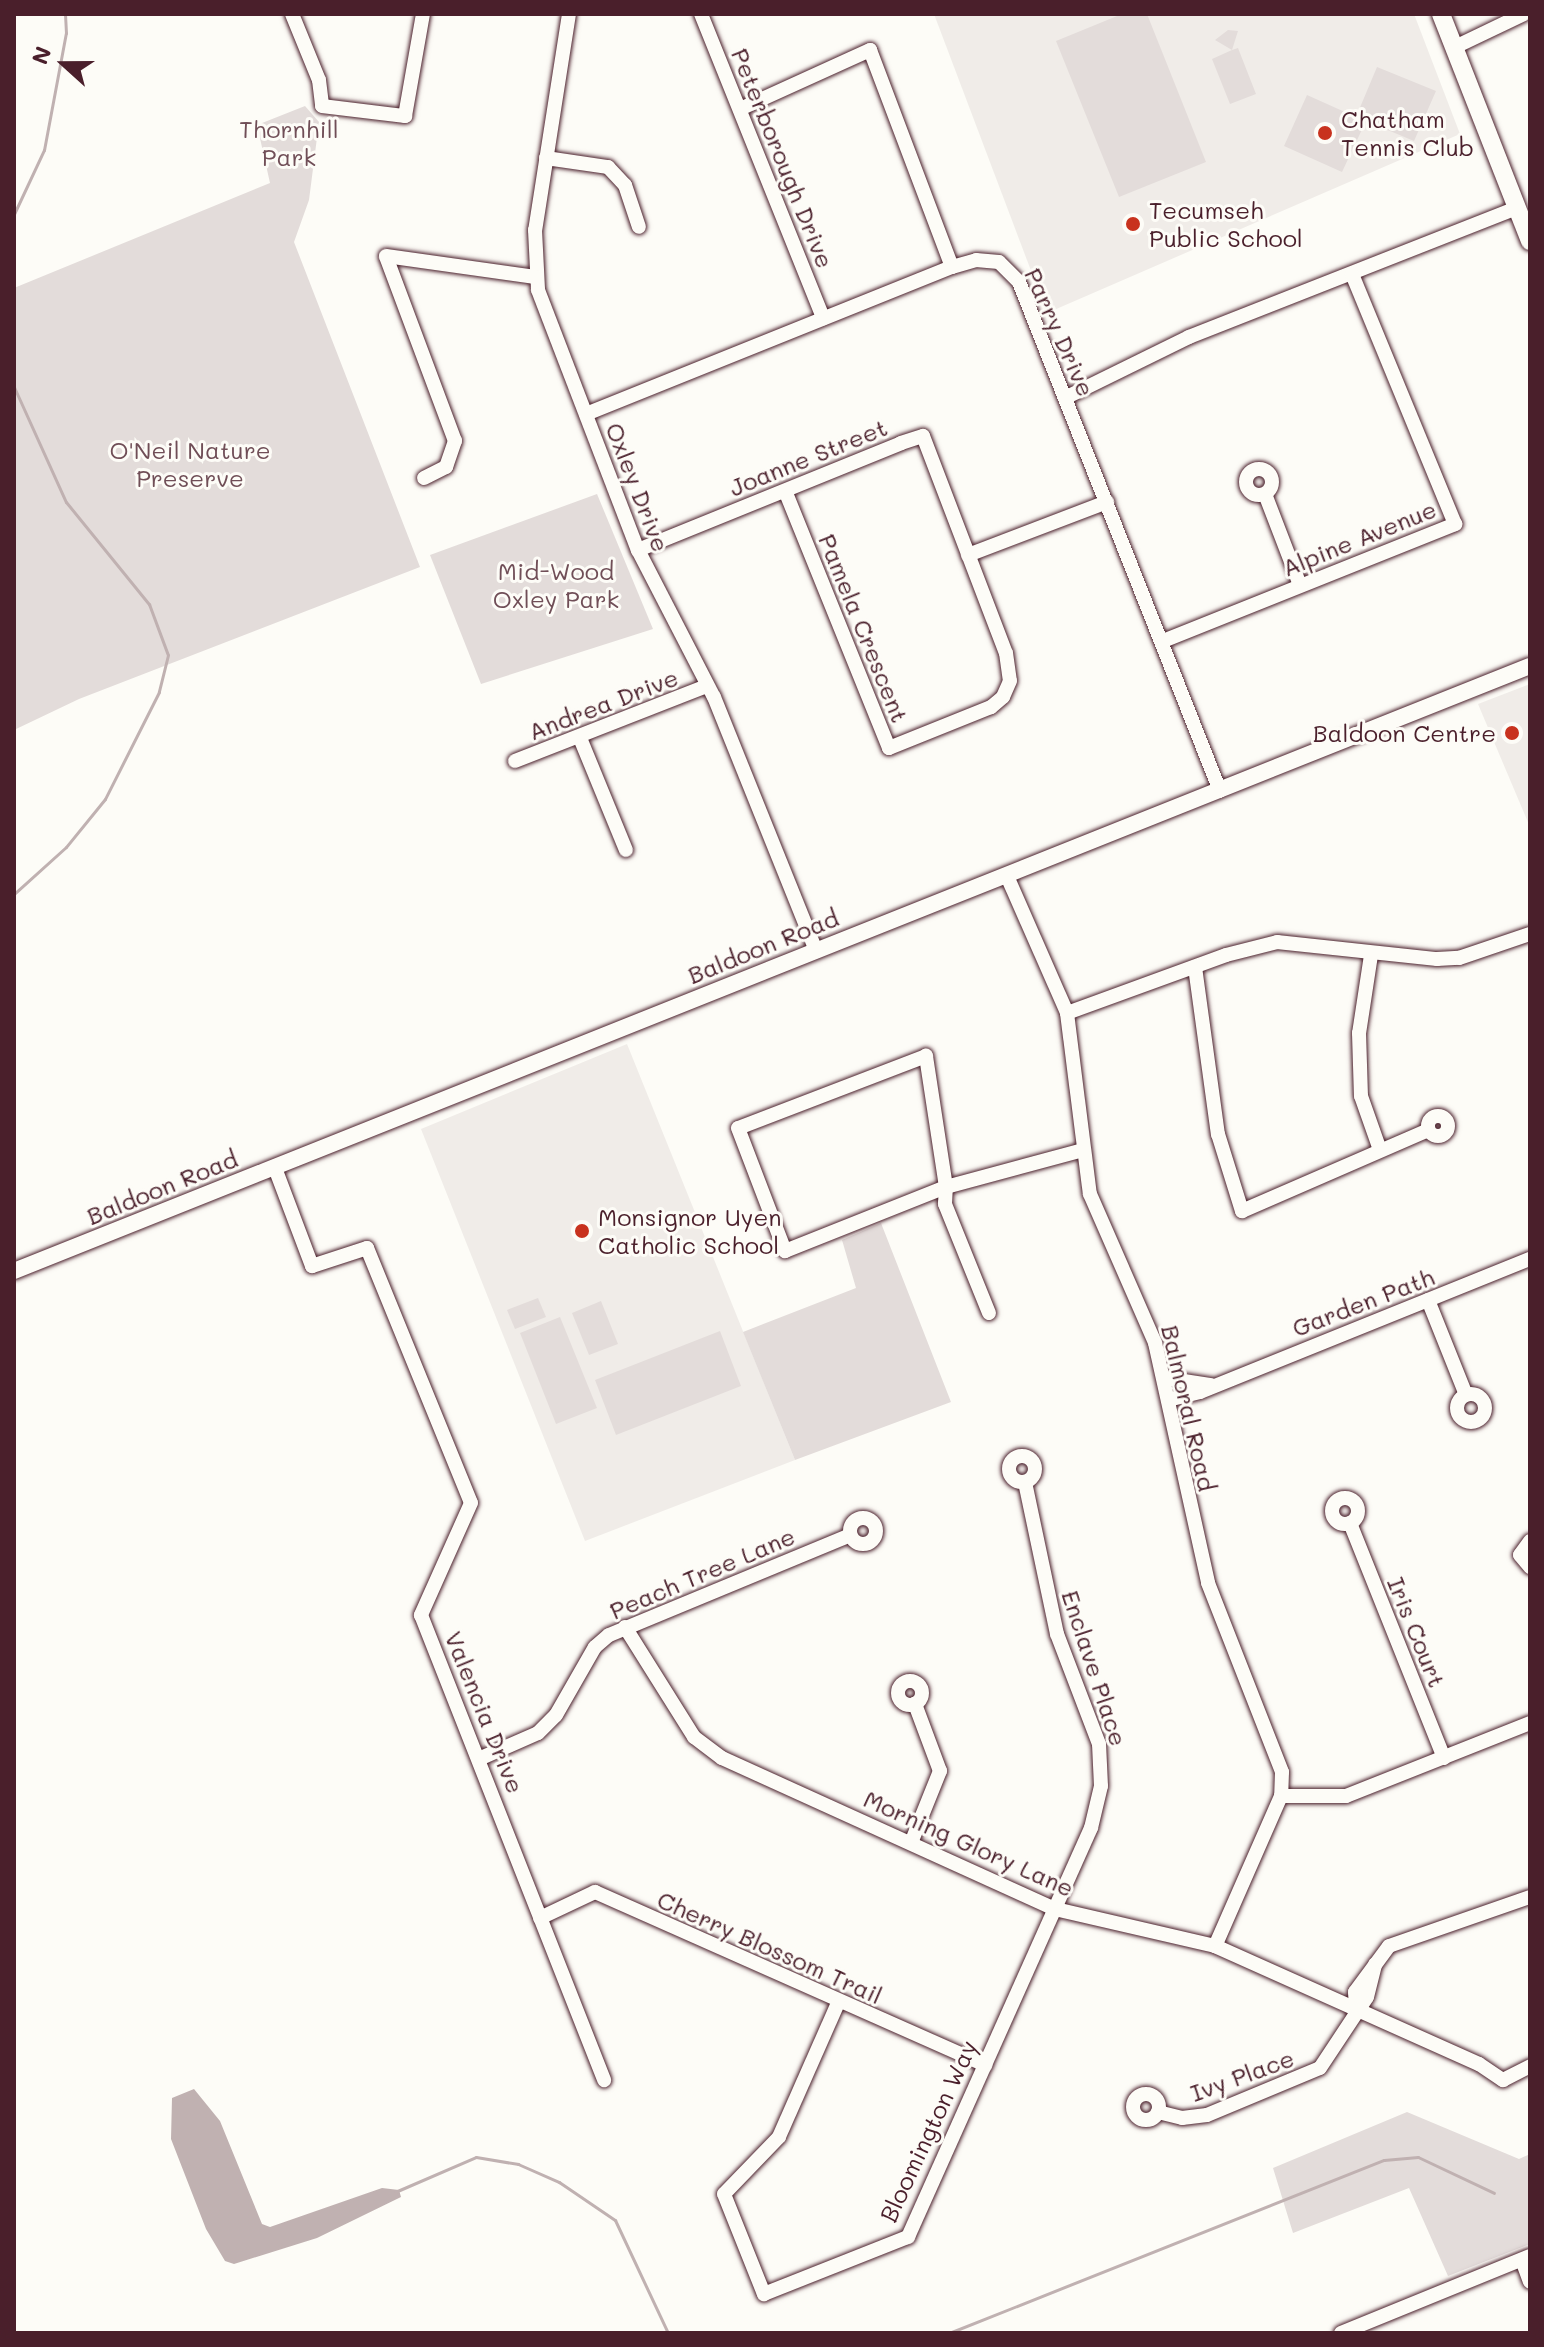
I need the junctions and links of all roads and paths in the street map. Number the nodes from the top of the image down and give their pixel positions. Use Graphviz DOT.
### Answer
graph roads {
  1 [pos="292,14"];
  2 [pos="423,14"];
  3 [pos="569,14"];
  4 [pos="701,14"];
  5 [pos="1441,14"];
  6 [pos="1524,14"];
  7 [pos="1455,47"];
  8 [pos="740,109"];
  9 [pos="546,158"];
  10 [pos="1517,208"];
  11 [pos="639,227"];
  12 [pos="1530,241"];
  13 [pos="952,267"];
  14 [pos="1352,274"];
  15 [pos="536,277"];
  16 [pos="823,318"];
  17 [pos="1065,398"];
  18 [pos="586,414"];
  19 [pos="424,478"];
  20 [pos="785,491"];
  21 [pos="1265,494"];
  22 [pos="1107,502"];
  23 [pos="638,550"];
  24 [pos="968,555"];
  25 [pos="1300,585"];
  26 [pos="1163,641"];
  27 [pos="1530,666"];
  28 [pos="706,686"];
  29 [pos="580,738"];
  30 [pos="515,761"];
  31 [pos="1220,791"];
  32 [pos="626,850"];
  33 [pos="1007,876"];
  34 [pos="1530,936"];
  35 [pos="816,951"];
  36 [pos="1371,955"];
  37 [pos="1195,967"];
  38 [pos="1067,1013"];
  39 [pos="1428,1130"];
  40 [pos="1083,1150"];
  41 [pos="1380,1150"];
  42 [pos="275,1168"];
  43 [pos="946,1187"];
  44 [pos="1530,1259"];
  45 [pos="14,1271"];
  46 [pos="1428,1300"];
  47 [pos="989,1313"];
  48 [pos="1164,1378"];
  49 [pos="1211,1385"];
  50 [pos="1466,1395"];
  51 [pos="1168,1400"];
  52 [pos="1025,1482"];
  53 [pos="1350,1523"];
  54 [pos="850,1535"];
  55 [pos="1530,1541"];
  56 [pos="1530,1567"];
  57 [pos="625,1627"];
  58 [pos="915,1704"];
  59 [pos="1530,1723"];
  60 [pos="481,1758"];
  61 [pos="1444,1758"];
  62 [pos="1281,1796"];
  63 [pos="911,1843"];
  64 [pos="1530,1897"];
  65 [pos="1055,1909"];
  66 [pos="540,1918"];
  67 [pos="1215,1946"];
  68 [pos="838,2003"];
  69 [pos="1356,2010"];
  70 [pos="985,2065"];
  71 [pos="1530,2066"];
  72 [pos="604,2080"];
  73 [pos="1158,2112"];
  74 [pos="1526,2258"];
  75 [pos="1530,2282"];
  76 [pos="1383,2316"];
  77 [pos="1341,2333"];
  78 [pos="1389,2333"];
  1 -- 2 [label="street"];
  3 -- 9 [label="street, Oxley Drive"];
  4 -- 8 [label="street, Peterborough Drive"];
  5 -- 7 [label="main road"];
  6 -- 7 [label="street"];
  7 -- 10 [label="main road"];
  8 -- 13 [label="street"];
  8 -- 16 [label="street, Peterborough Drive"];
  9 -- 11 [label="street"];
  9 -- 15 [label="street, Oxley Drive"];
  10 -- 12 [label="main road"];
  10 -- 14 [label="street"];
  13 -- 16 [label="street, Parry Drive"];
  13 -- 17 [label="street, Parry Drive"];
  14 -- 17 [label="street"];
  14 -- 25 [label="street, Alpine Avenue"];
  15 -- 18 [label="street, Oxley Drive"];
  15 -- 19 [label="street"];
  16 -- 18 [label="street, Parry Drive"];
  17 -- 22 [label="street, Parry Drive"];
  18 -- 23 [label="street, Oxley Drive"];
  20 -- 23 [label="street, Joanne Street"];
  20 -- 24 [label="street, Joanne Street"];
  20 -- 24 [label="street, Pamela Crescent"];
  21 -- 25 [label="street"];
  22 -- 24 [label="street"];
  22 -- 26 [label="street, Parry Drive"];
  23 -- 28 [label="street, Oxley Drive"];
  25 -- 26 [label="street, Alpine Avenue"];
  26 -- 31 [label="street, Parry Drive"];
  27 -- 31 [label="street, Baldoon Road"];
  28 -- 29 [label="street, Andrea Drive"];
  28 -- 35 [label="street, Oxley Drive"];
  29 -- 30 [label="street, Andrea Drive"];
  29 -- 32 [label="street"];
  31 -- 33 [label="street, Baldoon Road"];
  33 -- 35 [label="street, Baldoon Road"];
  33 -- 38 [label="street, Balmoral Road"];
  34 -- 36 [label="street"];
  35 -- 42 [label="street, Baldoon Road"];
  36 -- 37 [label="street"];
  36 -- 41 [label="street"];
  37 -- 38 [label="street"];
  37 -- 41 [label="street"];
  38 -- 40 [label="street, Balmoral Road"];
  39 -- 41 [label="street"];
  40 -- 43 [label="street"];
  40 -- 48 [label="street, Balmoral Road"];
  42 -- 45 [label="street, Baldoon Road"];
  42 -- 60 [label="street, Valencia Drive"];
  43 -- 43 [label="street"];
  43 -- 47 [label="street"];
  44 -- 46 [label="street, Garden Path"];
  46 -- 49 [label="street, Garden Path"];
  46 -- 50 [label="street"];
  48 -- 49 [label="street, Garden Path"];
  48 -- 51 [label="street, Balmoral Road"];
  49 -- 51 [label="street, Garden Path"];
  51 -- 62 [label="street, Balmoral Road"];
  52 -- 65 [label="street, Enclave Place"];
  53 -- 61 [label="street, Iris Court"];
  54 -- 57 [label="street, Peach Tree Lane"];
  55 -- 56 [label="street"];
  57 -- 60 [label="street, Peach Tree Lane"];
  57 -- 63 [label="street, Morning Glory Lane"];
  58 -- 63 [label="street"];
  59 -- 61 [label="street"];
  60 -- 66 [label="street, Valencia Drive"];
  61 -- 62 [label="street"];
  62 -- 67 [label="street"];
  63 -- 65 [label="street, Morning Glory Lane"];
  64 -- 69 [label="street, Ivy Place"];
  65 -- 67 [label="street, Morning Glory Lane"];
  65 -- 70 [label="street, Bloomington Way"];
  66 -- 68 [label="street, Cherry Blossom Trail"];
  66 -- 72 [label="street, Valencia Drive"];
  67 -- 69 [label="street, Morning Glory Lane"];
  68 -- 70 [label="street, Cherry Blossom Trail"];
  68 -- 70 [label="street, Bloomington Way"];
  69 -- 71 [label="street, Morning Glory Lane"];
  69 -- 73 [label="street, Ivy Place"];
  74 -- 75 [label="street"];
  74 -- 76 [label="street"];
  76 -- 77 [label="street"];
  76 -- 78 [label="street"];
}
